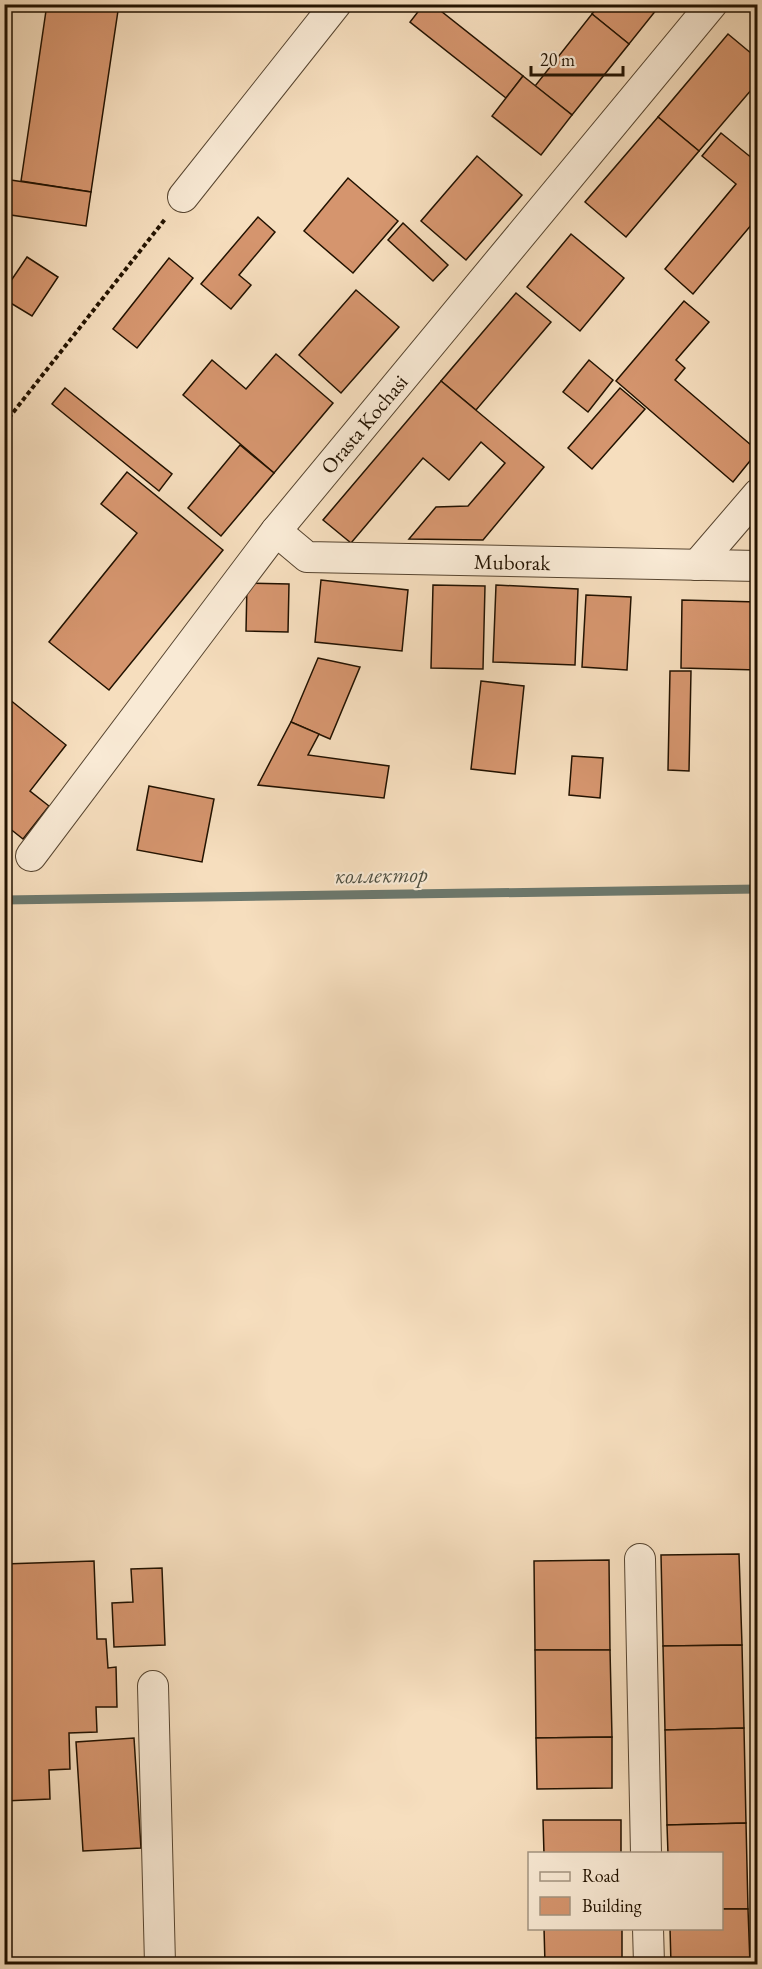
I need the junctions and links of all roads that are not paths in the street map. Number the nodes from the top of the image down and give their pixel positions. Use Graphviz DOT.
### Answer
graph roads {
  1 [pos="336,4"];
  2 [pos="712,4"];
  3 [pos="183,196"];
  4 [pos="758,494"];
  5 [pos="276,531"];
  6 [pos="697,565"];
  7 [pos="758,566"];
  8 [pos="31,856"];
  9 [pos="640,1559"];
  10 [pos="153,1686"];
  11 [pos="646,1852"];
  12 [pos="648,1930"];
  13 [pos="160,1965"];
  14 [pos="649,1965"];
  1 -- 3 [label="street"];
  2 -- 5 [label="street, Orasta Kochasi"];
  4 -- 6 [label="street"];
  5 -- 6 [label="street, Muborak"];
  5 -- 8 [label="street, Orasta Kochasi"];
  6 -- 7 [label="street, Muborak"];
  9 -- 11 [label="street"];
  10 -- 13 [label="street"];
  12 -- 14 [label="street"];
}
